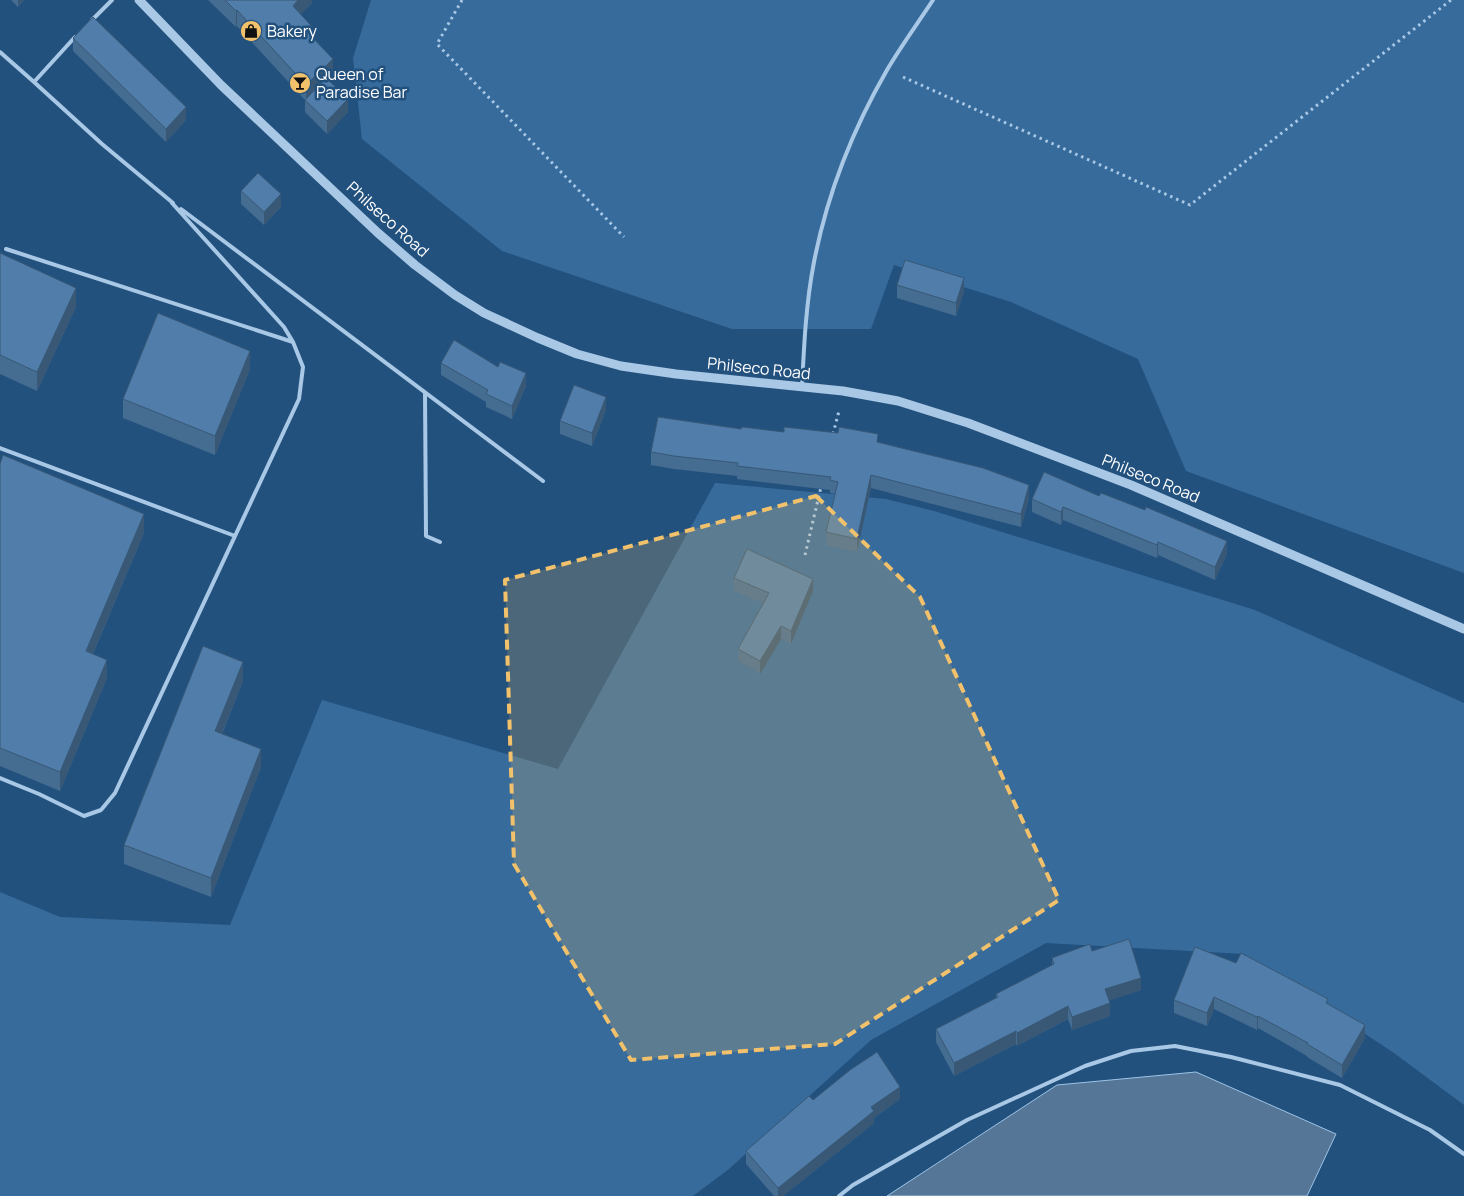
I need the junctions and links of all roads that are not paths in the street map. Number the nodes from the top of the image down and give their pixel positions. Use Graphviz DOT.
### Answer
graph roads {
  1 [pos="112,0"];
  2 [pos="139,0"];
  3 [pos="933,0"];
  4 [pos="88,24"];
  5 [pos="82,30"];
  6 [pos="0,52"];
  7 [pos="34,82"];
  8 [pos="172,203"];
  9 [pos="6,248"];
  10 [pos="293,342"];
  11 [pos="802,387"];
  12 [pos="425,393"];
  13 [pos="0,448"];
  14 [pos="543,481"];
  15 [pos="235,536"];
  16 [pos="440,542"];
  17 [pos="1464,629"];
  18 [pos="0,778"];
  19 [pos="1464,1154"];
  20 [pos="839,1196"];
  1 -- 4 [label="lane"];
  2 -- 11 [label="street, Philseco Road"];
  3 -- 11 [label="lane"];
  5 -- 7 [label="lane"];
  6 -- 7 [label="lane"];
  7 -- 8 [label="lane"];
  8 -- 10 [label="lane"];
  8 -- 12 [label="lane"];
  9 -- 10 [label="lane"];
  10 -- 15 [label="lane"];
  11 -- 17 [label="street, Philseco Road"];
  12 -- 14 [label="lane"];
  12 -- 16 [label="lane"];
  13 -- 15 [label="lane"];
  15 -- 18 [label="lane"];
  19 -- 20 [label="lane"];
}
